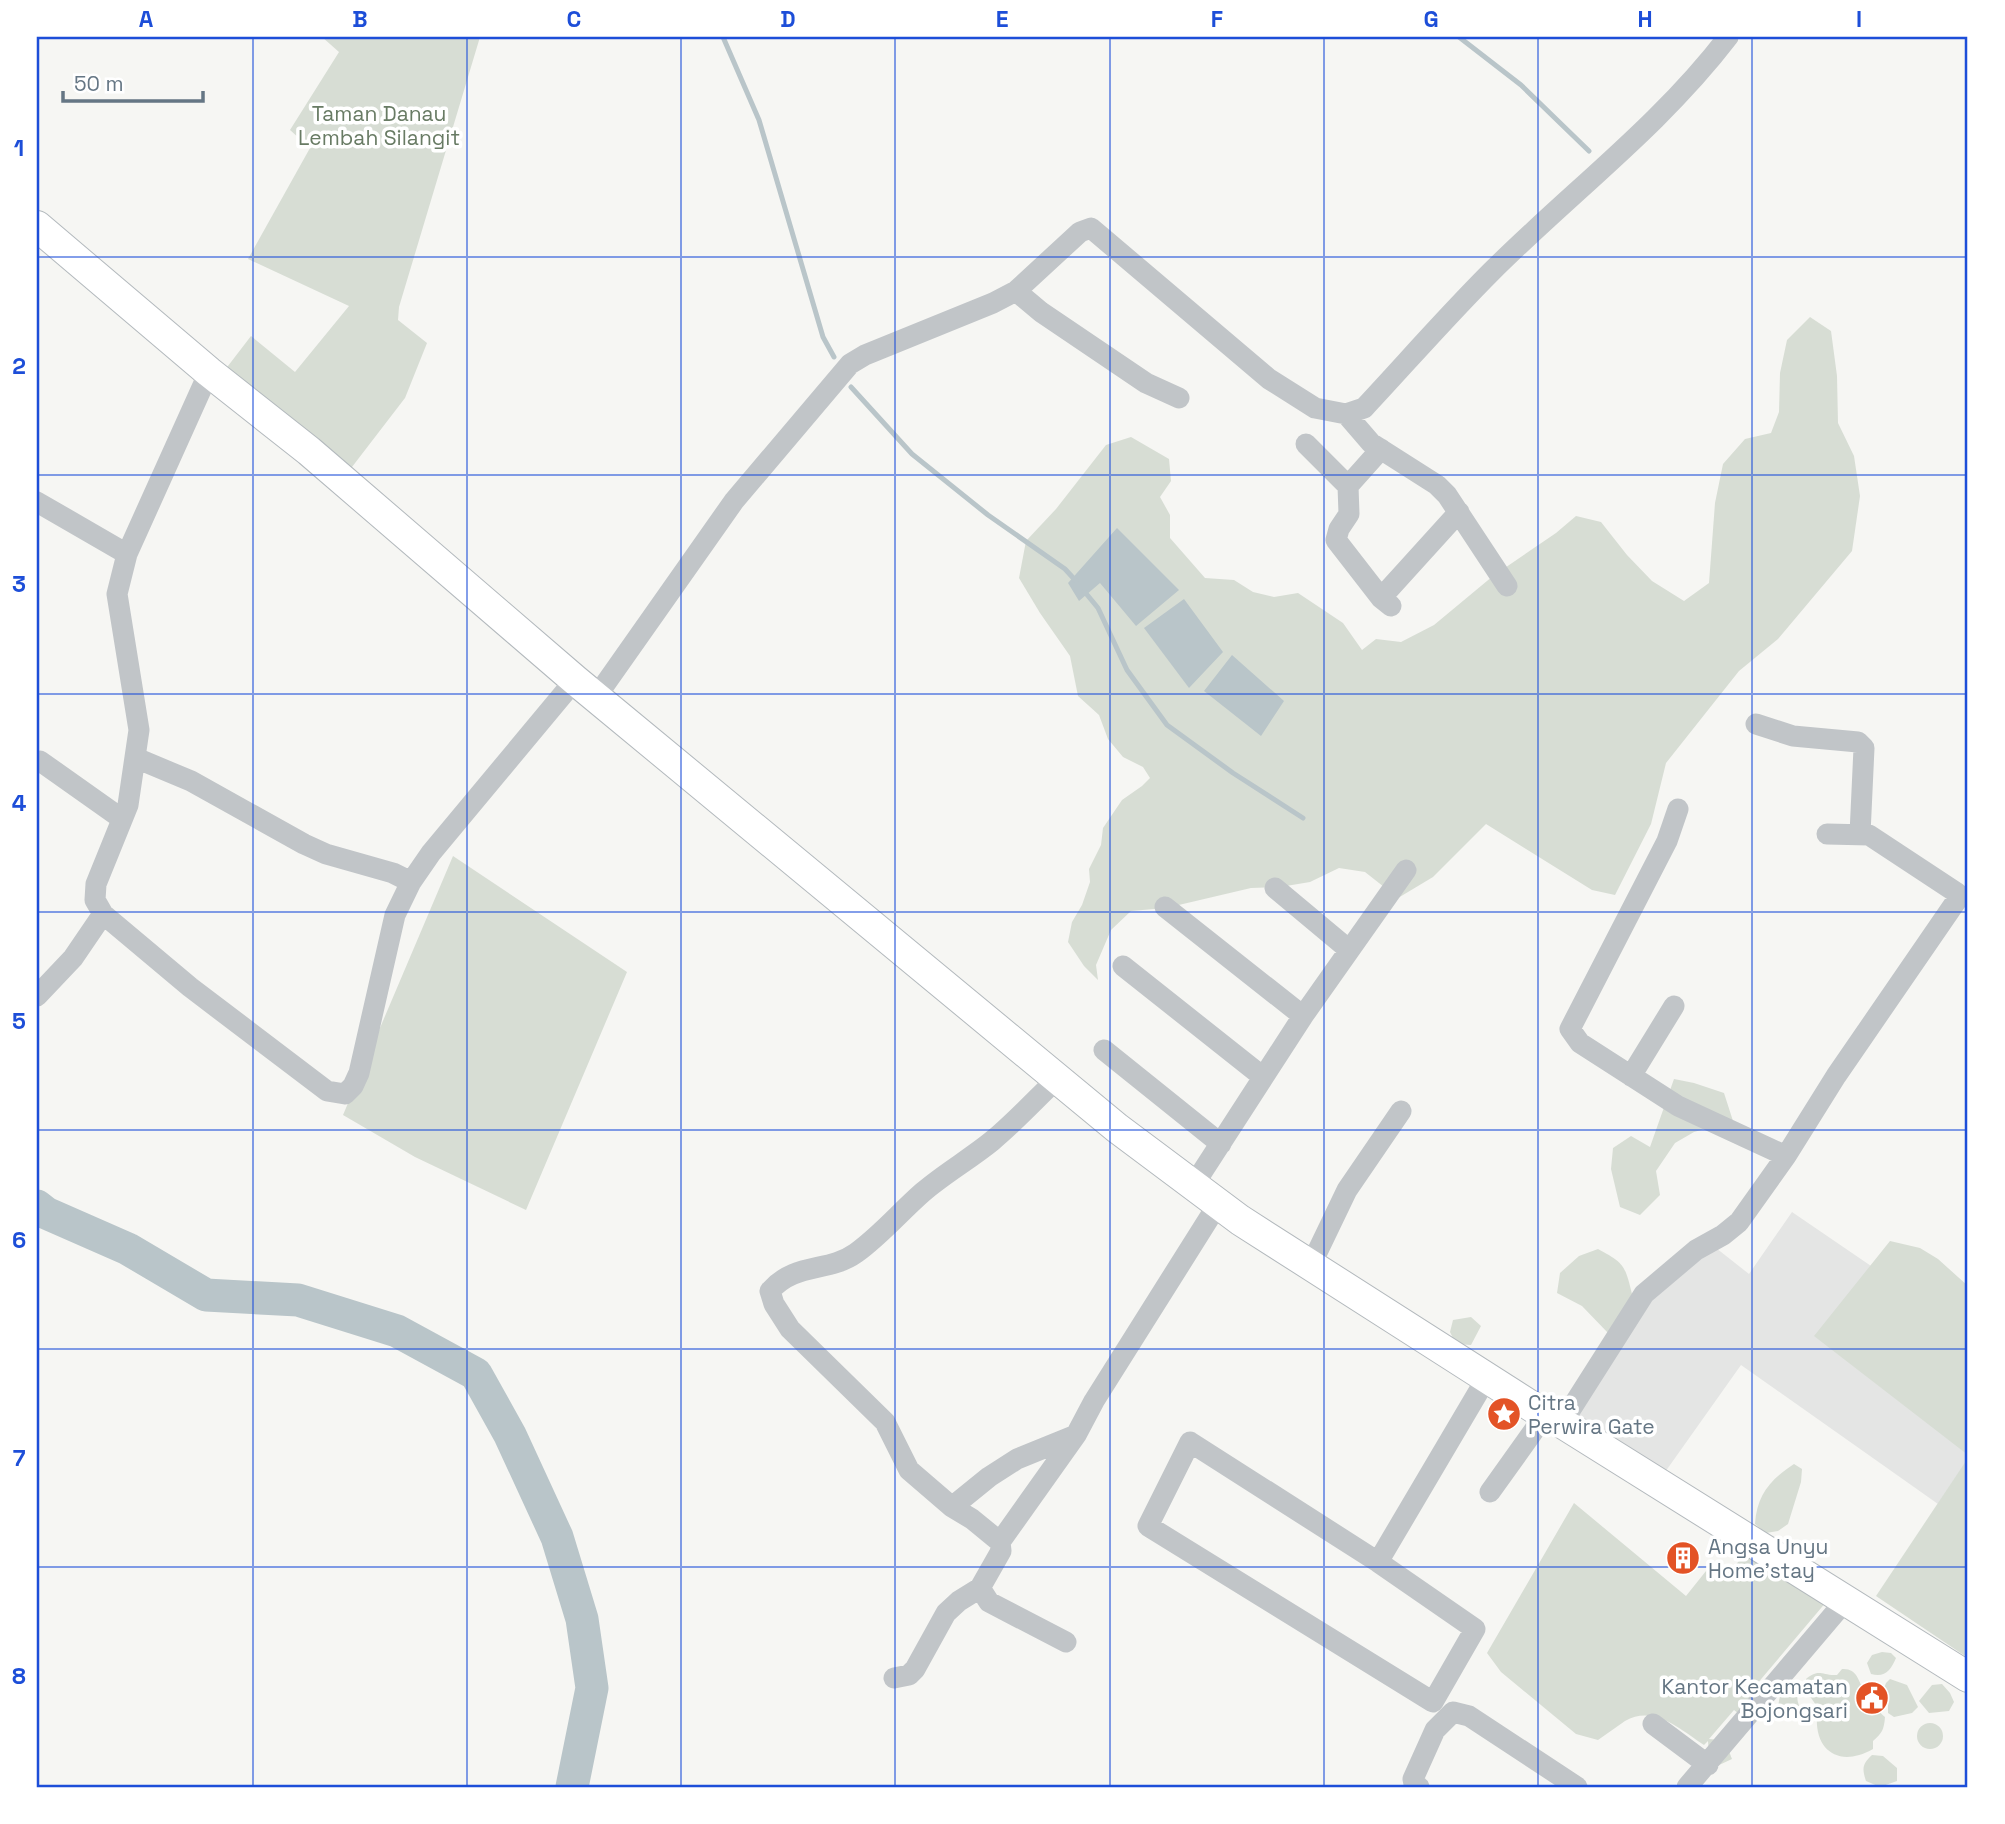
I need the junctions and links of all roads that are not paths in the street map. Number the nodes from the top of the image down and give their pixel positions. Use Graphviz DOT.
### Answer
graph roads {
  1 [pos="1728,37"];
  2 [pos="37,226"];
  3 [pos="1016,291"];
  4 [pos="209,372"];
  5 [pos="1179,398"];
  6 [pos="1346,414"];
  7 [pos="1306,444"];
  8 [pos="1381,449"];
  9 [pos="1348,486"];
  10 [pos="37,502"];
  11 [pos="1459,512"];
  12 [pos="127,554"];
  13 [pos="1507,586"];
  14 [pos="585,688"];
  15 [pos="1756,724"];
  16 [pos="135,758"];
  17 [pos="40,761"];
  18 [pos="1678,809"];
  19 [pos="122,819"];
  20 [pos="1827,834"];
  21 [pos="1860,834"];
  22 [pos="1406,870"];
  23 [pos="411,882"];
  24 [pos="1275,888"];
  25 [pos="1165,907"];
  26 [pos="103,914"];
  27 [pos="1348,949"];
  28 [pos="1123,966"];
  29 [pos="37,996"];
  30 [pos="1674,1006"];
  31 [pos="1303,1016"];
  32 [pos="1104,1050"];
  33 [pos="1631,1076"];
  34 [pos="1263,1077"];
  35 [pos="1058,1078"];
  36 [pos="1401,1111"];
  37 [pos="1221,1144"];
  38 [pos="1786,1156"];
  39 [pos="1194,1186"];
  40 [pos="1218,1204"];
  41 [pos="1310,1267"];
  42 [pos="1486,1379"];
  43 [pos="1553,1419"];
  44 [pos="1076,1435"];
  45 [pos="1490,1492"];
  46 [pos="952,1507"];
  47 [pos="1000,1542"];
  48 [pos="1378,1562"];
  49 [pos="980,1588"];
  50 [pos="1846,1600"];
  51 [pos="1066,1642"];
  52 [pos="1968,1677"];
  53 [pos="894,1678"];
  54 [pos="1653,1724"];
  55 [pos="1708,1765"];
  56 [pos="1419,1787"];
  57 [pos="1577,1787"];
  58 [pos="1687,1787"];
  1 -- 6 [label="street"];
  2 -- 4 [label="street"];
  3 -- 5 [label="street"];
  3 -- 6 [label="street"];
  3 -- 14 [label="street"];
  4 -- 12 [label="street"];
  4 -- 14 [label="street"];
  6 -- 8 [label="street"];
  7 -- 9 [label="street"];
  8 -- 9 [label="street"];
  8 -- 11 [label="street"];
  9 -- 11 [label="street"];
  10 -- 12 [label="street"];
  11 -- 13 [label="street"];
  12 -- 16 [label="street"];
  14 -- 23 [label="street"];
  14 -- 35 [label="street"];
  15 -- 21 [label="street"];
  16 -- 19 [label="street"];
  16 -- 23 [label="street"];
  17 -- 19 [label="street"];
  18 -- 33 [label="street"];
  19 -- 26 [label="street"];
  20 -- 21 [label="street"];
  21 -- 38 [label="street"];
  22 -- 27 [label="street"];
  23 -- 26 [label="street"];
  24 -- 27 [label="street"];
  25 -- 31 [label="street"];
  26 -- 29 [label="street"];
  27 -- 31 [label="street"];
  28 -- 34 [label="street"];
  30 -- 33 [label="street"];
  31 -- 34 [label="street"];
  32 -- 37 [label="street"];
  33 -- 38 [label="street"];
  34 -- 37 [label="street"];
  35 -- 39 [label="street"];
  35 -- 46 [label="street"];
  36 -- 41 [label="street"];
  37 -- 39 [label="street"];
  38 -- 43 [label="street"];
  39 -- 40 [label="street"];
  40 -- 41 [label="street"];
  40 -- 44 [label="street"];
  41 -- 42 [label="street"];
  42 -- 43 [label="street"];
  42 -- 48 [label="street"];
  43 -- 45 [label="street"];
  43 -- 50 [label="street"];
  44 -- 46 [label="street"];
  44 -- 47 [label="street"];
  46 -- 47 [label="street"];
  47 -- 49 [label="street"];
  48 -- 48 [label="street"];
  49 -- 51 [label="street"];
  49 -- 53 [label="street"];
  50 -- 52 [label="street"];
  50 -- 55 [label="street"];
  54 -- 55 [label="street"];
  55 -- 58 [label="street"];
  56 -- 57 [label="street"];
}
